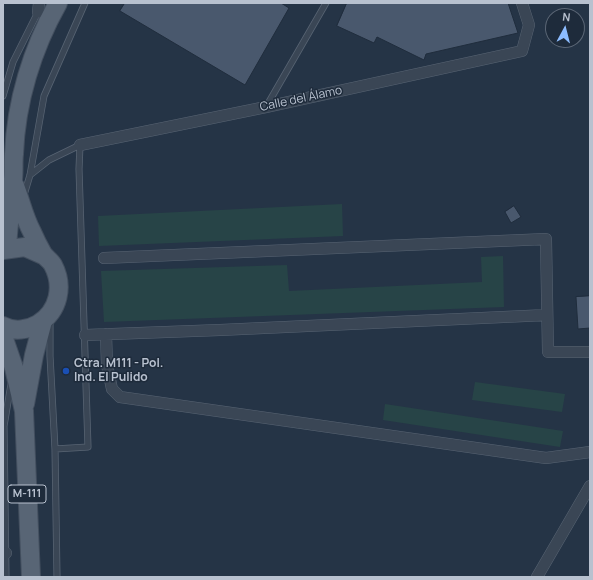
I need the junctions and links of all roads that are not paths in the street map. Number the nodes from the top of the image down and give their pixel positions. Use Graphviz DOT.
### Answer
graph roads {
  1 [pos="58,3"];
  2 [pos="85,3"];
  3 [pos="326,3"];
  4 [pos="522,3"];
  5 [pos="40,6"];
  6 [pos="3,96"];
  7 [pos="266,107"];
  8 [pos="80,145"];
  9 [pos="30,175"];
  10 [pos="13,180"];
  11 [pos="21,203"];
  12 [pos="5,249"];
  13 [pos="43,255"];
  14 [pos="104,258"];
  15 [pos="547,316"];
  16 [pos="46,318"];
  17 [pos="3,326"];
  18 [pos="106,334"];
  19 [pos="84,335"];
  20 [pos="3,336"];
  21 [pos="590,352"];
  22 [pos="14,368"];
  23 [pos="24,411"];
  24 [pos="55,449"];
  25 [pos="590,452"];
  26 [pos="590,486"];
  27 [pos="4,554"];
  28 [pos="6,577"];
  29 [pos="31,577"];
  30 [pos="57,577"];
  31 [pos="537,577"];
  1 -- 10 [label="main road, M-111"];
  2 -- 9 [label="lane"];
  3 -- 7 [label="lane"];
  4 -- 7 [label="street, Calle del Álamo"];
  5 -- 6 [label="lane"];
  7 -- 8 [label="street, Calle del Álamo"];
  8 -- 9 [label="lane"];
  8 -- 19 [label="lane"];
  9 -- 11 [label="lane"];
  10 -- 11 [label="main road, M-111"];
  10 -- 12 [label="main road, M-111"];
  11 -- 13 [label="main road, M-111"];
  12 -- 13 [label="main road, M-111"];
  13 -- 16 [label="main road, M-111"];
  14 -- 15 [label="street"];
  15 -- 18 [label="street"];
  15 -- 21 [label="street"];
  16 -- 17 [label="main road"];
  16 -- 23 [label="main road, M-111"];
  16 -- 24 [label="lane"];
  18 -- 19 [label="street"];
  18 -- 25 [label="street"];
  19 -- 24 [label="lane"];
  20 -- 22 [label="main road, M-111"];
  22 -- 23 [label="main road, M-111"];
  22 -- 27 [label="lane"];
  23 -- 29 [label="main road, M-111"];
  24 -- 30 [label="lane"];
  26 -- 31 [label="street"];
  27 -- 28 [label="lane"];
}
